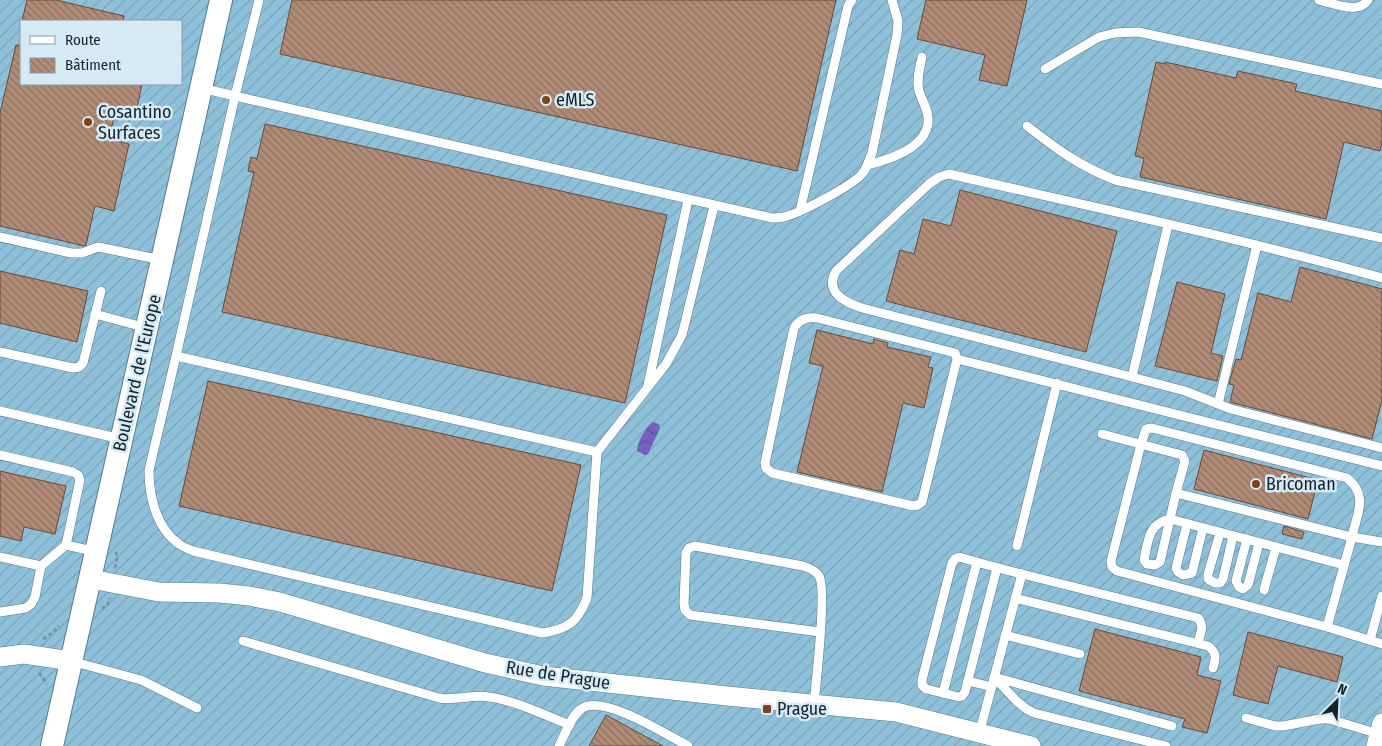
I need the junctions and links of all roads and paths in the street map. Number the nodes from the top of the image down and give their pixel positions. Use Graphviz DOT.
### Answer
graph roads {
  1 [pos="221,0"];
  2 [pos="259,0"];
  3 [pos="852,0"];
  4 [pos="892,0"];
  5 [pos="1319,0"];
  6 [pos="1368,0"];
  7 [pos="922,57"];
  8 [pos="1045,69"];
  9 [pos="1382,84"];
  10 [pos="201,88"];
  11 [pos="235,96"];
  12 [pos="1027,126"];
  13 [pos="867,165"];
  14 [pos="688,200"];
  15 [pos="714,206"];
  16 [pos="800,211"];
  17 [pos="1168,224"];
  18 [pos="0,237"];
  19 [pos="1382,238"];
  20 [pos="1257,245"];
  21 [pos="162,260"];
  22 [pos="1382,278"];
  23 [pos="101,292"];
  24 [pos="95,314"];
  25 [pos="147,328"];
  26 [pos="0,352"];
  27 [pos="176,356"];
  28 [pos="957,359"];
  29 [pos="1132,377"];
  30 [pos="1057,383"];
  31 [pos="647,388"];
  32 [pos="1218,404"];
  33 [pos="0,410"];
  34 [pos="1102,434"];
  35 [pos="122,440"];
  36 [pos="1141,444"];
  37 [pos="1382,448"];
  38 [pos="596,452"];
  39 [pos="0,455"];
  40 [pos="1382,466"];
  41 [pos="1176,493"];
  42 [pos="1170,519"];
  43 [pos="1188,524"];
  44 [pos="1203,528"];
  45 [pos="1220,532"];
  46 [pos="1234,536"];
  47 [pos="1352,536"];
  48 [pos="1247,539"];
  49 [pos="1382,542"];
  50 [pos="1259,543"];
  51 [pos="66,544"];
  52 [pos="1017,546"];
  53 [pos="1276,547"];
  54 [pos="97,552"];
  55 [pos="0,557"];
  56 [pos="978,562"];
  57 [pos="1344,565"];
  58 [pos="41,566"];
  59 [pos="997,568"];
  60 [pos="1022,574"];
  61 [pos="91,580"];
  62 [pos="1264,590"];
  63 [pos="1382,596"];
  64 [pos="1015,598"];
  65 [pos="0,612"];
  66 [pos="1328,627"];
  67 [pos="820,632"];
  68 [pos="1006,635"];
  69 [pos="243,640"];
  70 [pos="1370,640"];
  71 [pos="1198,643"];
  72 [pos="1382,644"];
  73 [pos="1080,654"];
  74 [pos="0,657"];
  75 [pos="71,661"];
  76 [pos="1213,668"];
  77 [pos="31,670"];
  78 [pos="994,677"];
  79 [pos="968,681"];
  80 [pos="992,687"];
  81 [pos="49,691"];
  82 [pos="943,693"];
  83 [pos="814,704"];
  84 [pos="197,708"];
  85 [pos="1246,718"];
  86 [pos="570,725"];
  87 [pos="1172,726"];
  88 [pos="979,734"];
  89 [pos="1379,734"];
  90 [pos="52,746"];
  91 [pos="559,746"];
  92 [pos="688,746"];
  93 [pos="1031,746"];
  94 [pos="1166,746"];
  1 -- 10 [label="street, Boulevard de l'Europe"];
  2 -- 11 [label="lane"];
  3 -- 16 [label="lane"];
  4 -- 13 [label="lane"];
  5 -- 6 [label="lane"];
  7 -- 13 [label="lane"];
  8 -- 9 [label="lane"];
  10 -- 11 [label="lane"];
  10 -- 21 [label="street, Boulevard de l'Europe"];
  11 -- 14 [label="lane"];
  11 -- 27 [label="lane"];
  12 -- 19 [label="lane"];
  13 -- 16 [label="lane"];
  14 -- 15 [label="lane"];
  14 -- 31 [label="lane"];
  15 -- 16 [label="lane"];
  15 -- 31 [label="lane"];
  17 -- 20 [label="lane"];
  17 -- 29 [label="lane"];
  17 -- 29 [label="lane"];
  18 -- 21 [label="lane"];
  20 -- 22 [label="lane"];
  20 -- 32 [label="lane"];
  21 -- 25 [label="street, Boulevard de l'Europe"];
  23 -- 24 [label="lane"];
  24 -- 25 [label="lane"];
  24 -- 26 [label="lane"];
  25 -- 35 [label="street, Boulevard de l'Europe"];
  27 -- 38 [label="lane"];
  27 -- 38 [label="lane"];
  28 -- 28 [label="lane"];
  28 -- 30 [label="lane"];
  29 -- 32 [label="lane"];
  30 -- 40 [label="lane"];
  30 -- 52 [label="lane"];
  31 -- 38 [label="lane"];
  32 -- 37 [label="lane"];
  33 -- 35 [label="lane"];
  34 -- 36 [label="lane"];
  35 -- 54 [label="street, Boulevard de l'Europe"];
  36 -- 41 [label="lane"];
  36 -- 47 [label="lane"];
  36 -- 66 [label="lane"];
  39 -- 51 [label="lane"];
  41 -- 42 [label="lane"];
  41 -- 47 [label="lane"];
  42 -- 42 [label="lane"];
  42 -- 43 [label="lane"];
  43 -- 44 [label="lane"];
  43 -- 44 [label="lane"];
  44 -- 45 [label="lane"];
  45 -- 46 [label="lane"];
  45 -- 46 [label="lane"];
  46 -- 48 [label="lane"];
  47 -- 49 [label="lane"];
  47 -- 57 [label="lane"];
  48 -- 50 [label="lane"];
  48 -- 50 [label="lane"];
  50 -- 53 [label="lane"];
  51 -- 54 [label="lane"];
  51 -- 58 [label="lane"];
  53 -- 57 [label="lane"];
  53 -- 62 [label="lane"];
  54 -- 61 [label="street, Boulevard de l'Europe"];
  55 -- 58 [label="lane"];
  56 -- 59 [label="lane"];
  56 -- 82 [label="lane"];
  56 -- 82 [label="lane"];
  57 -- 66 [label="lane"];
  58 -- 65 [label="lane"];
  59 -- 60 [label="lane"];
  59 -- 79 [label="lane"];
  60 -- 64 [label="lane"];
  60 -- 71 [label="lane"];
  61 -- 75 [label="street, Boulevard de l'Europe"];
  61 -- 83 [label="street, Rue de Prague"];
  63 -- 70 [label="lane"];
  64 -- 68 [label="lane"];
  64 -- 71 [label="lane"];
  66 -- 70 [label="lane"];
  67 -- 67 [label="lane"];
  67 -- 83 [label="lane"];
  68 -- 73 [label="lane"];
  68 -- 78 [label="lane"];
  69 -- 86 [label="lane"];
  70 -- 72 [label="lane"];
  71 -- 76 [label="lane"];
  74 -- 75 [label="street"];
  75 -- 84 [label="lane"];
  75 -- 90 [label="street, Boulevard de l'Europe"];
  77 -- 81 [label="path"];
  78 -- 80 [label="lane"];
  78 -- 87 [label="lane"];
  78 -- 94 [label="lane"];
  79 -- 80 [label="lane"];
  79 -- 82 [label="lane"];
  80 -- 88 [label="lane"];
  83 -- 88 [label="street, Rue de Prague"];
  85 -- 89 [label="lane"];
  86 -- 91 [label="lane"];
  86 -- 92 [label="lane"];
  88 -- 93 [label="street, Rue de Prague"];
}
